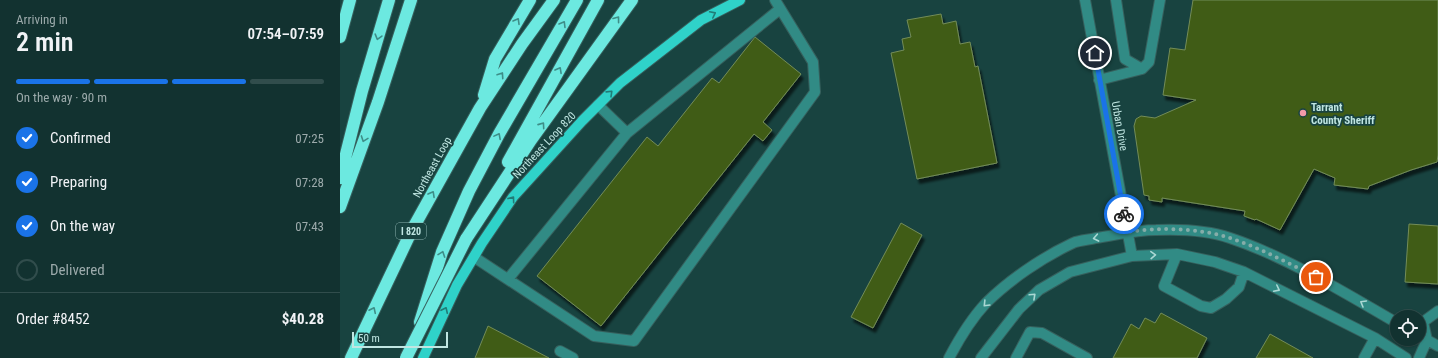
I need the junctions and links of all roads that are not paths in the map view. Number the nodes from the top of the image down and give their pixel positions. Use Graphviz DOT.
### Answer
graph roads {
  1 [pos="350,0"];
  2 [pos="389,0"];
  3 [pos="412,0"];
  4 [pos="530,0"];
  5 [pos="554,0"];
  6 [pos="577,0"];
  7 [pos="632,0"];
  8 [pos="740,0"];
  9 [pos="1085,0"];
  10 [pos="1116,0"];
  11 [pos="1160,0"];
  12 [pos="595,4"];
  13 [pos="777,4"];
  14 [pos="340,37"];
  15 [pos="1142,69"];
  16 [pos="1099,80"];
  17 [pos="598,105"];
  18 [pos="480,108"];
  19 [pos="627,133"];
  20 [pos="340,178"];
  21 [pos="340,207"];
  22 [pos="1127,232"];
  23 [pos="466,239"];
  24 [pos="1177,254"];
  25 [pos="1132,256"];
  26 [pos="474,257"];
  27 [pos="1244,272"];
  28 [pos="508,279"];
  29 [pos="1438,311"];
  30 [pos="1390,319"];
  31 [pos="1426,320"];
  32 [pos="1375,338"];
  33 [pos="1426,340"];
  34 [pos="1421,346"];
  35 [pos="1438,346"];
  36 [pos="560,351"];
  37 [pos="350,358"];
  38 [pos="406,358"];
  39 [pos="411,358"];
  40 [pos="423,358"];
  41 [pos="573,358"];
  42 [pos="949,358"];
  43 [pos="981,358"];
  44 [pos="1016,358"];
  45 [pos="1088,358"];
  46 [pos="1364,358"];
  47 [pos="1406,358"];
  48 [pos="1419,358"];
  1 -- 14 [label="highway"];
  2 -- 20 [label="highway, one-way"];
  3 -- 21 [label="highway, one-way"];
  18 -- 4 [label="highway, one-way"];
  18 -- 5 [label="highway, Northeast Loop / I 820, one-way"];
  39 -- 6 [label="highway, one-way"];
  23 -- 7 [label="highway, one-way"];
  17 -- 8 [label="main road, Northeast Loop 820, one-way"];
  9 -- 16 [label="street, Urban Drive"];
  10 -- 15 [label="street"];
  11 -- 15 [label="street"];
  23 -- 12 [label="highway, one-way"];
  13 -- 19 [label="street"];
  13 -- 28 [label="street"];
  15 -- 16 [label="street"];
  16 -- 22 [label="street, Urban Drive"];
  17 -- 19 [label="street"];
  26 -- 17 [label="main road, Northeast Loop 820, one-way"];
  37 -- 18 [label="highway, Northeast Loop / I 820, one-way"];
  19 -- 28 [label="street"];
  22 -- 25 [label="street, Urban Drive"];
  30 -- 22 [label="street, one-way"];
  22 -- 42 [label="street, one-way"];
  23 -- 38 [label="highway, bridge"];
  25 -- 24 [label="street, one-way"];
  24 -- 27 [label="street"];
  24 -- 27 [label="street"];
  43 -- 25 [label="street, one-way"];
  26 -- 28 [label="street"];
  40 -- 26 [label="main road, Northeast Loop 820, one-way"];
  27 -- 32 [label="street, one-way"];
  29 -- 31 [label="street"];
  32 -- 46 [label="street"];
  32 -- 47 [label="street"];
  33 -- 35 [label="street"];
  34 -- 48 [label="street"];
  36 -- 41 [label="street"];
  44 -- 45 [label="street"];
}
